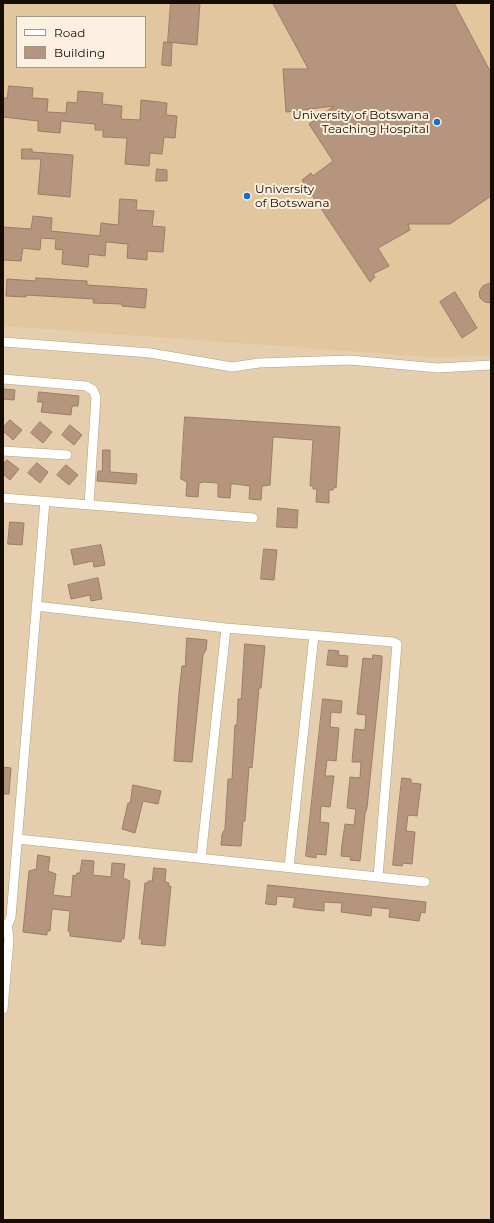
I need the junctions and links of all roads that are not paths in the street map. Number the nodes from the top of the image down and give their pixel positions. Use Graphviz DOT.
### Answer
graph roads {
  1 [pos="3,342"];
  2 [pos="491,365"];
  3 [pos="3,380"];
  4 [pos="3,451"];
  5 [pos="67,455"];
  6 [pos="3,498"];
  7 [pos="45,501"];
  8 [pos="89,504"];
  9 [pos="253,518"];
  10 [pos="36,606"];
  11 [pos="226,628"];
  12 [pos="314,635"];
  13 [pos="18,839"];
  14 [pos="201,858"];
  15 [pos="289,867"];
  16 [pos="378,877"];
  17 [pos="425,882"];
  18 [pos="5,926"];
  19 [pos="3,1010"];
  1 -- 2 [label="street"];
  3 -- 8 [label="street"];
  4 -- 5 [label="street"];
  6 -- 7 [label="street"];
  7 -- 8 [label="street"];
  7 -- 10 [label="street"];
  8 -- 9 [label="street"];
  10 -- 11 [label="street"];
  10 -- 13 [label="street"];
  11 -- 12 [label="street"];
  11 -- 14 [label="street"];
  12 -- 15 [label="street"];
  12 -- 16 [label="street"];
  13 -- 14 [label="street"];
  13 -- 18 [label="street"];
  14 -- 15 [label="street"];
  15 -- 16 [label="street"];
  16 -- 17 [label="street"];
  18 -- 19 [label="street"];
}
